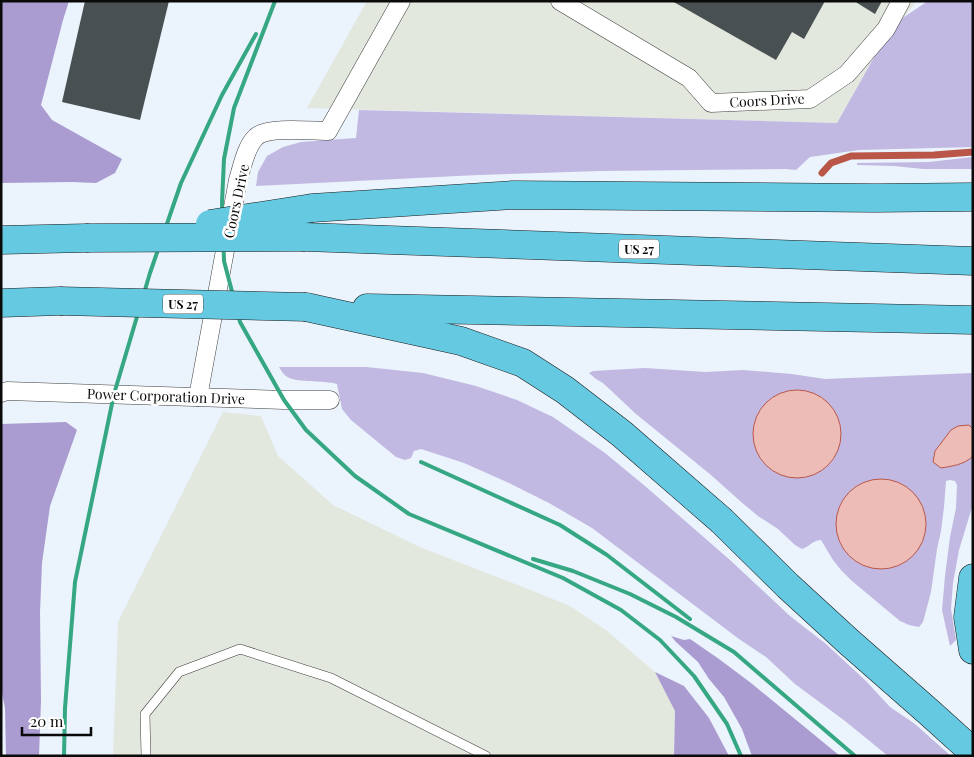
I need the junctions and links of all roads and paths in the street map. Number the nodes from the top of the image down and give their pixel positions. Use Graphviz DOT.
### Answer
graph roads {
  1 [pos="401,1"];
  2 [pos="560,1"];
  3 [pos="901,1"];
  4 [pos="973,197"];
  5 [pos="124,238"];
  6 [pos="1,240"];
  7 [pos="973,260"];
  8 [pos="1,303"];
  9 [pos="306,307"];
  10 [pos="973,320"];
  11 [pos="1,393"];
  12 [pos="198,397"];
  13 [pos="330,400"];
  14 [pos="973,578"];
  15 [pos="973,650"];
  16 [pos="973,752"];
  17 [pos="146,756"];
  18 [pos="486,756"];
  1 -- 12 [label="street, Coors Drive"];
  2 -- 3 [label="street, Coors Drive"];
  4 -- 5 [label="highway, bridge"];
  5 -- 6 [label="highway, US 27, bridge"];
  5 -- 7 [label="highway, US 27, bridge"];
  8 -- 9 [label="highway, US 27, bridge"];
  9 -- 10 [label="highway, US 27"];
  9 -- 16 [label="highway"];
  11 -- 12 [label="street, Power Corporation Drive"];
  12 -- 13 [label="street, Power Corporation Drive"];
  14 -- 15 [label="highway"];
  17 -- 18 [label="lane"];
}
